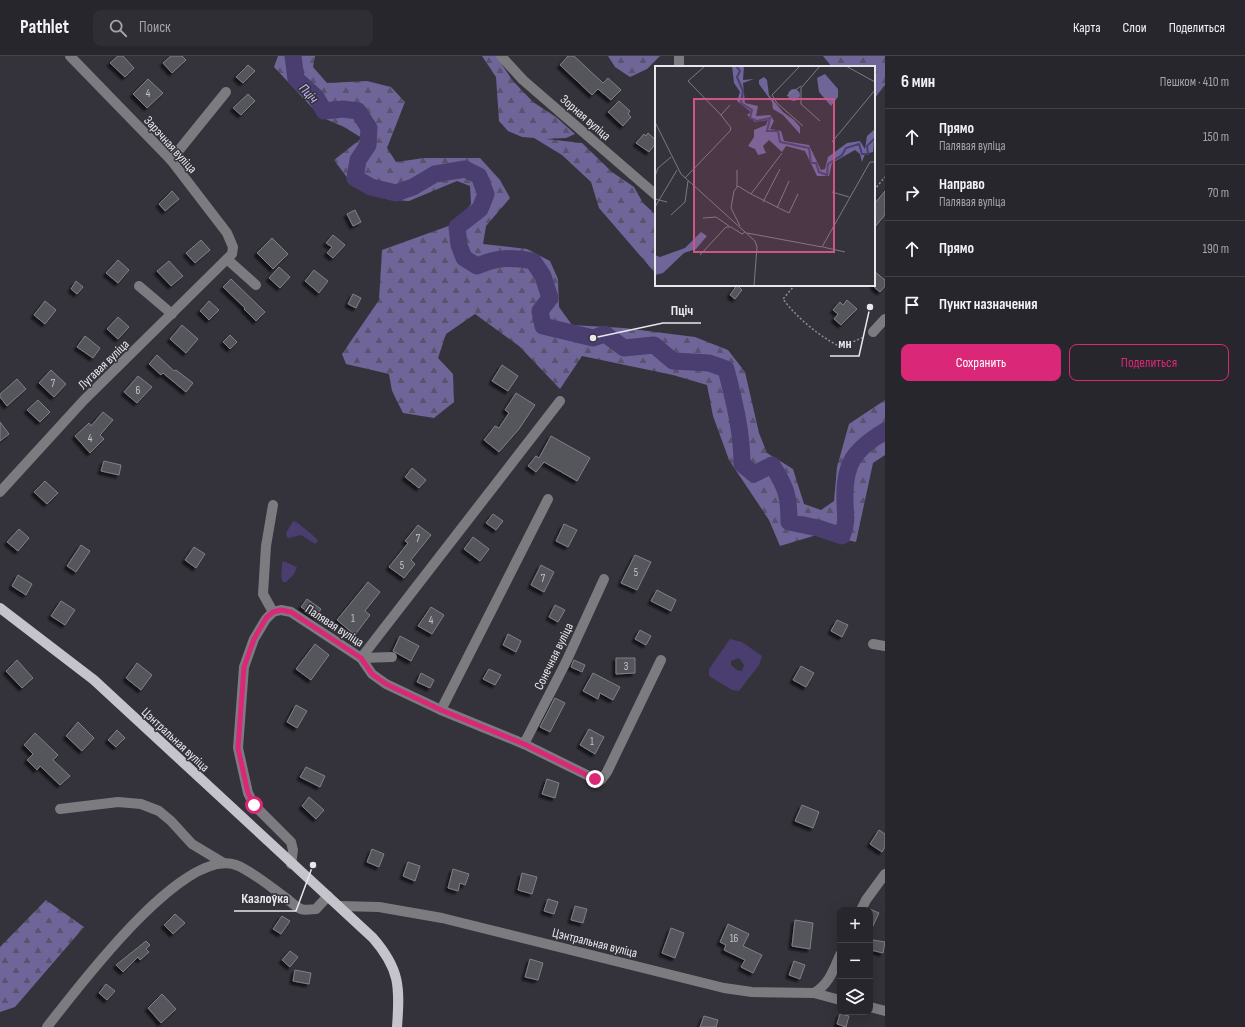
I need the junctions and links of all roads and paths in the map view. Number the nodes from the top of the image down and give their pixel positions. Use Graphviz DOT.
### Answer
graph roads {
  1 [pos="70,56"];
  2 [pos="501,56"];
  3 [pos="226,92"];
  4 [pos="171,160"];
  5 [pos="885,177"];
  6 [pos="875,189"];
  7 [pos="655,194"];
  8 [pos="228,260"];
  9 [pos="256,285"];
  10 [pos="139,286"];
  11 [pos="794,286"];
  12 [pos="172,314"];
  13 [pos="885,318"];
  14 [pos="873,332"];
  15 [pos="560,401"];
  16 [pos="0,492"];
  17 [pos="548,499"];
  18 [pos="272,505"];
  19 [pos="604,579"];
  20 [pos="0,608"];
  21 [pos="273,612"];
  22 [pos="873,644"];
  23 [pos="885,646"];
  24 [pos="392,657"];
  25 [pos="361,658"];
  26 [pos="661,660"];
  27 [pos="441,710"];
  28 [pos="524,744"];
  29 [pos="60,809"];
  30 [pos="222,862"];
  31 [pos="291,864"];
  32 [pos="885,874"];
  33 [pos="328,896"];
  34 [pos="339,906"];
  35 [pos="862,907"];
  36 [pos="837,962"];
  37 [pos="814,993"];
  38 [pos="837,999"];
  39 [pos="873,1008"];
  40 [pos="885,1011"];
  41 [pos="47,1027"];
  42 [pos="397,1027"];
  1 -- 4 [label="street, Зарэчная вуліца"];
  2 -- 7 [label="street, Зорная вуліца"];
  3 -- 4 [label="street"];
  4 -- 8 [label="street, Зарэчная вуліца"];
  5 -- 6 [label="path"];
  8 -- 9 [label="street"];
  8 -- 12 [label="street, Лугавая вуліца"];
  10 -- 12 [label="street"];
  11 -- 14 [label="path"];
  12 -- 16 [label="street, Лугавая вуліца"];
  13 -- 14 [label="street"];
  15 -- 25 [label="street, Палявая вуліца"];
  17 -- 27 [label="street"];
  18 -- 21 [label="street"];
  19 -- 28 [label="street, Сонечная вуліца"];
  20 -- 31 [label="main road, Цэнтральная вуліца"];
  21 -- 25 [label="street, Палявая вуліца"];
  21 -- 31 [label="street"];
  22 -- 23 [label="street"];
  24 -- 25 [label="street"];
  25 -- 27 [label="street"];
  26 -- 28 [label="street"];
  27 -- 28 [label="street"];
  29 -- 30 [label="street"];
  30 -- 33 [label="street"];
  30 -- 41 [label="street"];
  31 -- 33 [label="main road, Цэнтральная вуліца"];
  32 -- 35 [label="street"];
  33 -- 34 [label="main road, Цэнтральная вуліца"];
  34 -- 37 [label="street, Цэнтральная вуліца"];
  34 -- 42 [label="main road"];
  36 -- 37 [label="street"];
  37 -- 38 [label="street, Цэнтральная вуліца"];
  39 -- 40 [label="street"];
}
